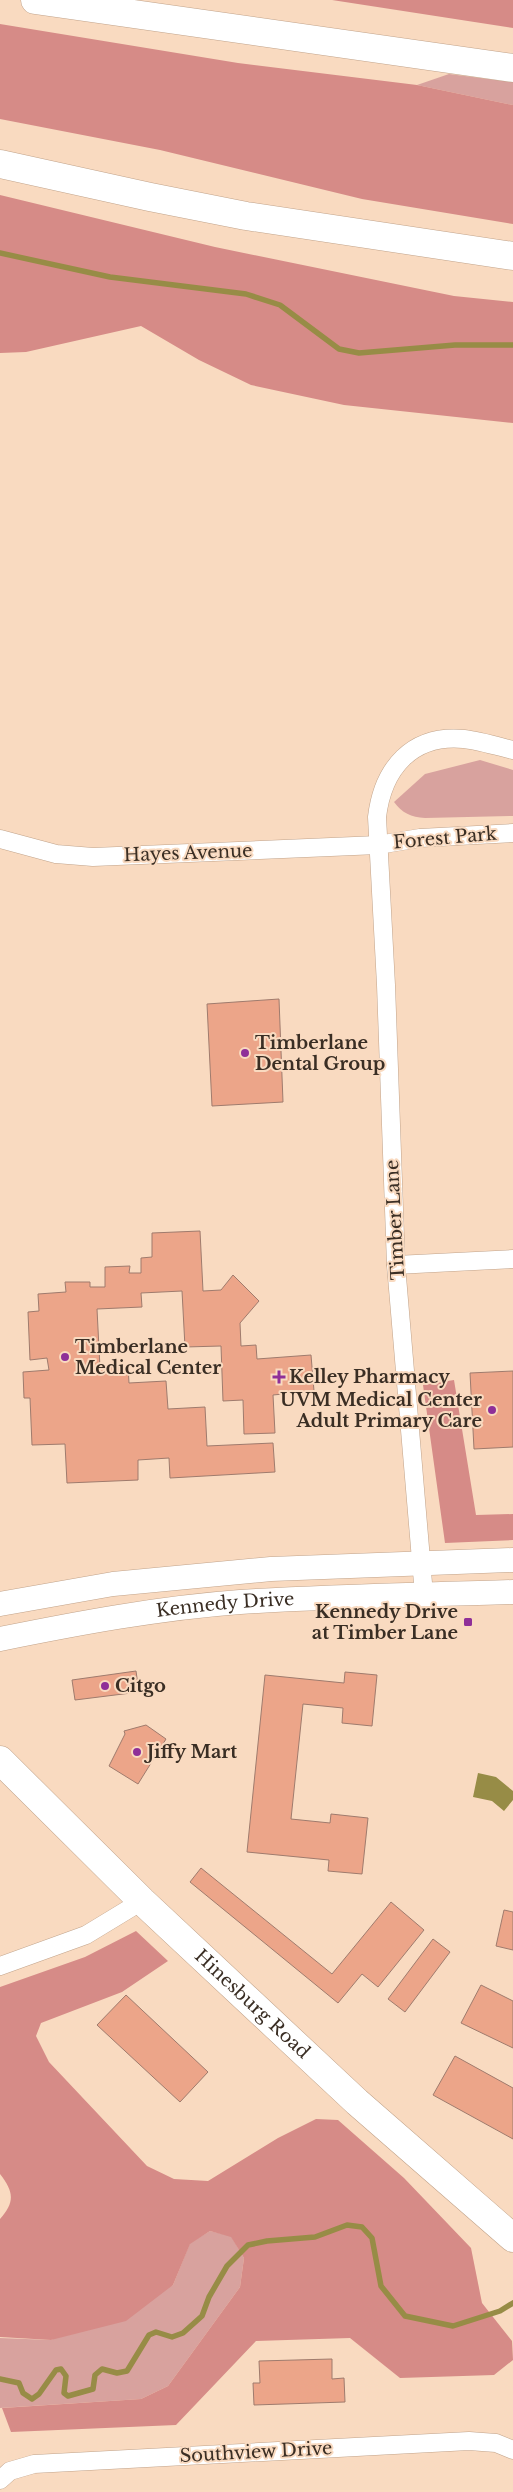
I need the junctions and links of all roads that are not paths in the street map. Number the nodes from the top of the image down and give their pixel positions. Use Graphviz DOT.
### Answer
graph roads {
  1 [pos="35,0"];
  2 [pos="513,68"];
  3 [pos="0,164"];
  4 [pos="513,256"];
  5 [pos="513,750"];
  6 [pos="513,833"];
  7 [pos="0,839"];
  8 [pos="378,845"];
  9 [pos="513,1259"];
  10 [pos="396,1265"];
  11 [pos="513,1560"];
  12 [pos="422,1564"];
  13 [pos="513,1592"];
  14 [pos="424,1595"];
  15 [pos="0,1604"];
  16 [pos="0,1639"];
  17 [pos="0,1760"];
  18 [pos="142,1901"];
  19 [pos="0,1966"];
  20 [pos="513,2238"];
  21 [pos="513,2450"];
  22 [pos="0,2479"];
  1 -- 2 [label="main road"];
  3 -- 4 [label="main road"];
  5 -- 8 [label="street, Timber Lane"];
  6 -- 8 [label="street, Forest Park"];
  7 -- 8 [label="street, Hayes Avenue"];
  8 -- 10 [label="street, Timber Lane"];
  9 -- 10 [label="street"];
  10 -- 12 [label="street, Timber Lane"];
  11 -- 12 [label="main road, Kennedy Drive"];
  12 -- 14 [label="street, Timber Lane"];
  12 -- 15 [label="main road, Kennedy Drive"];
  13 -- 14 [label="main road, Kennedy Drive"];
  14 -- 16 [label="main road, Kennedy Drive"];
  17 -- 18 [label="main road, Hinesburg Road"];
  18 -- 19 [label="street"];
  18 -- 20 [label="main road, Hinesburg Road"];
  21 -- 22 [label="street, Southview Drive"];
}
